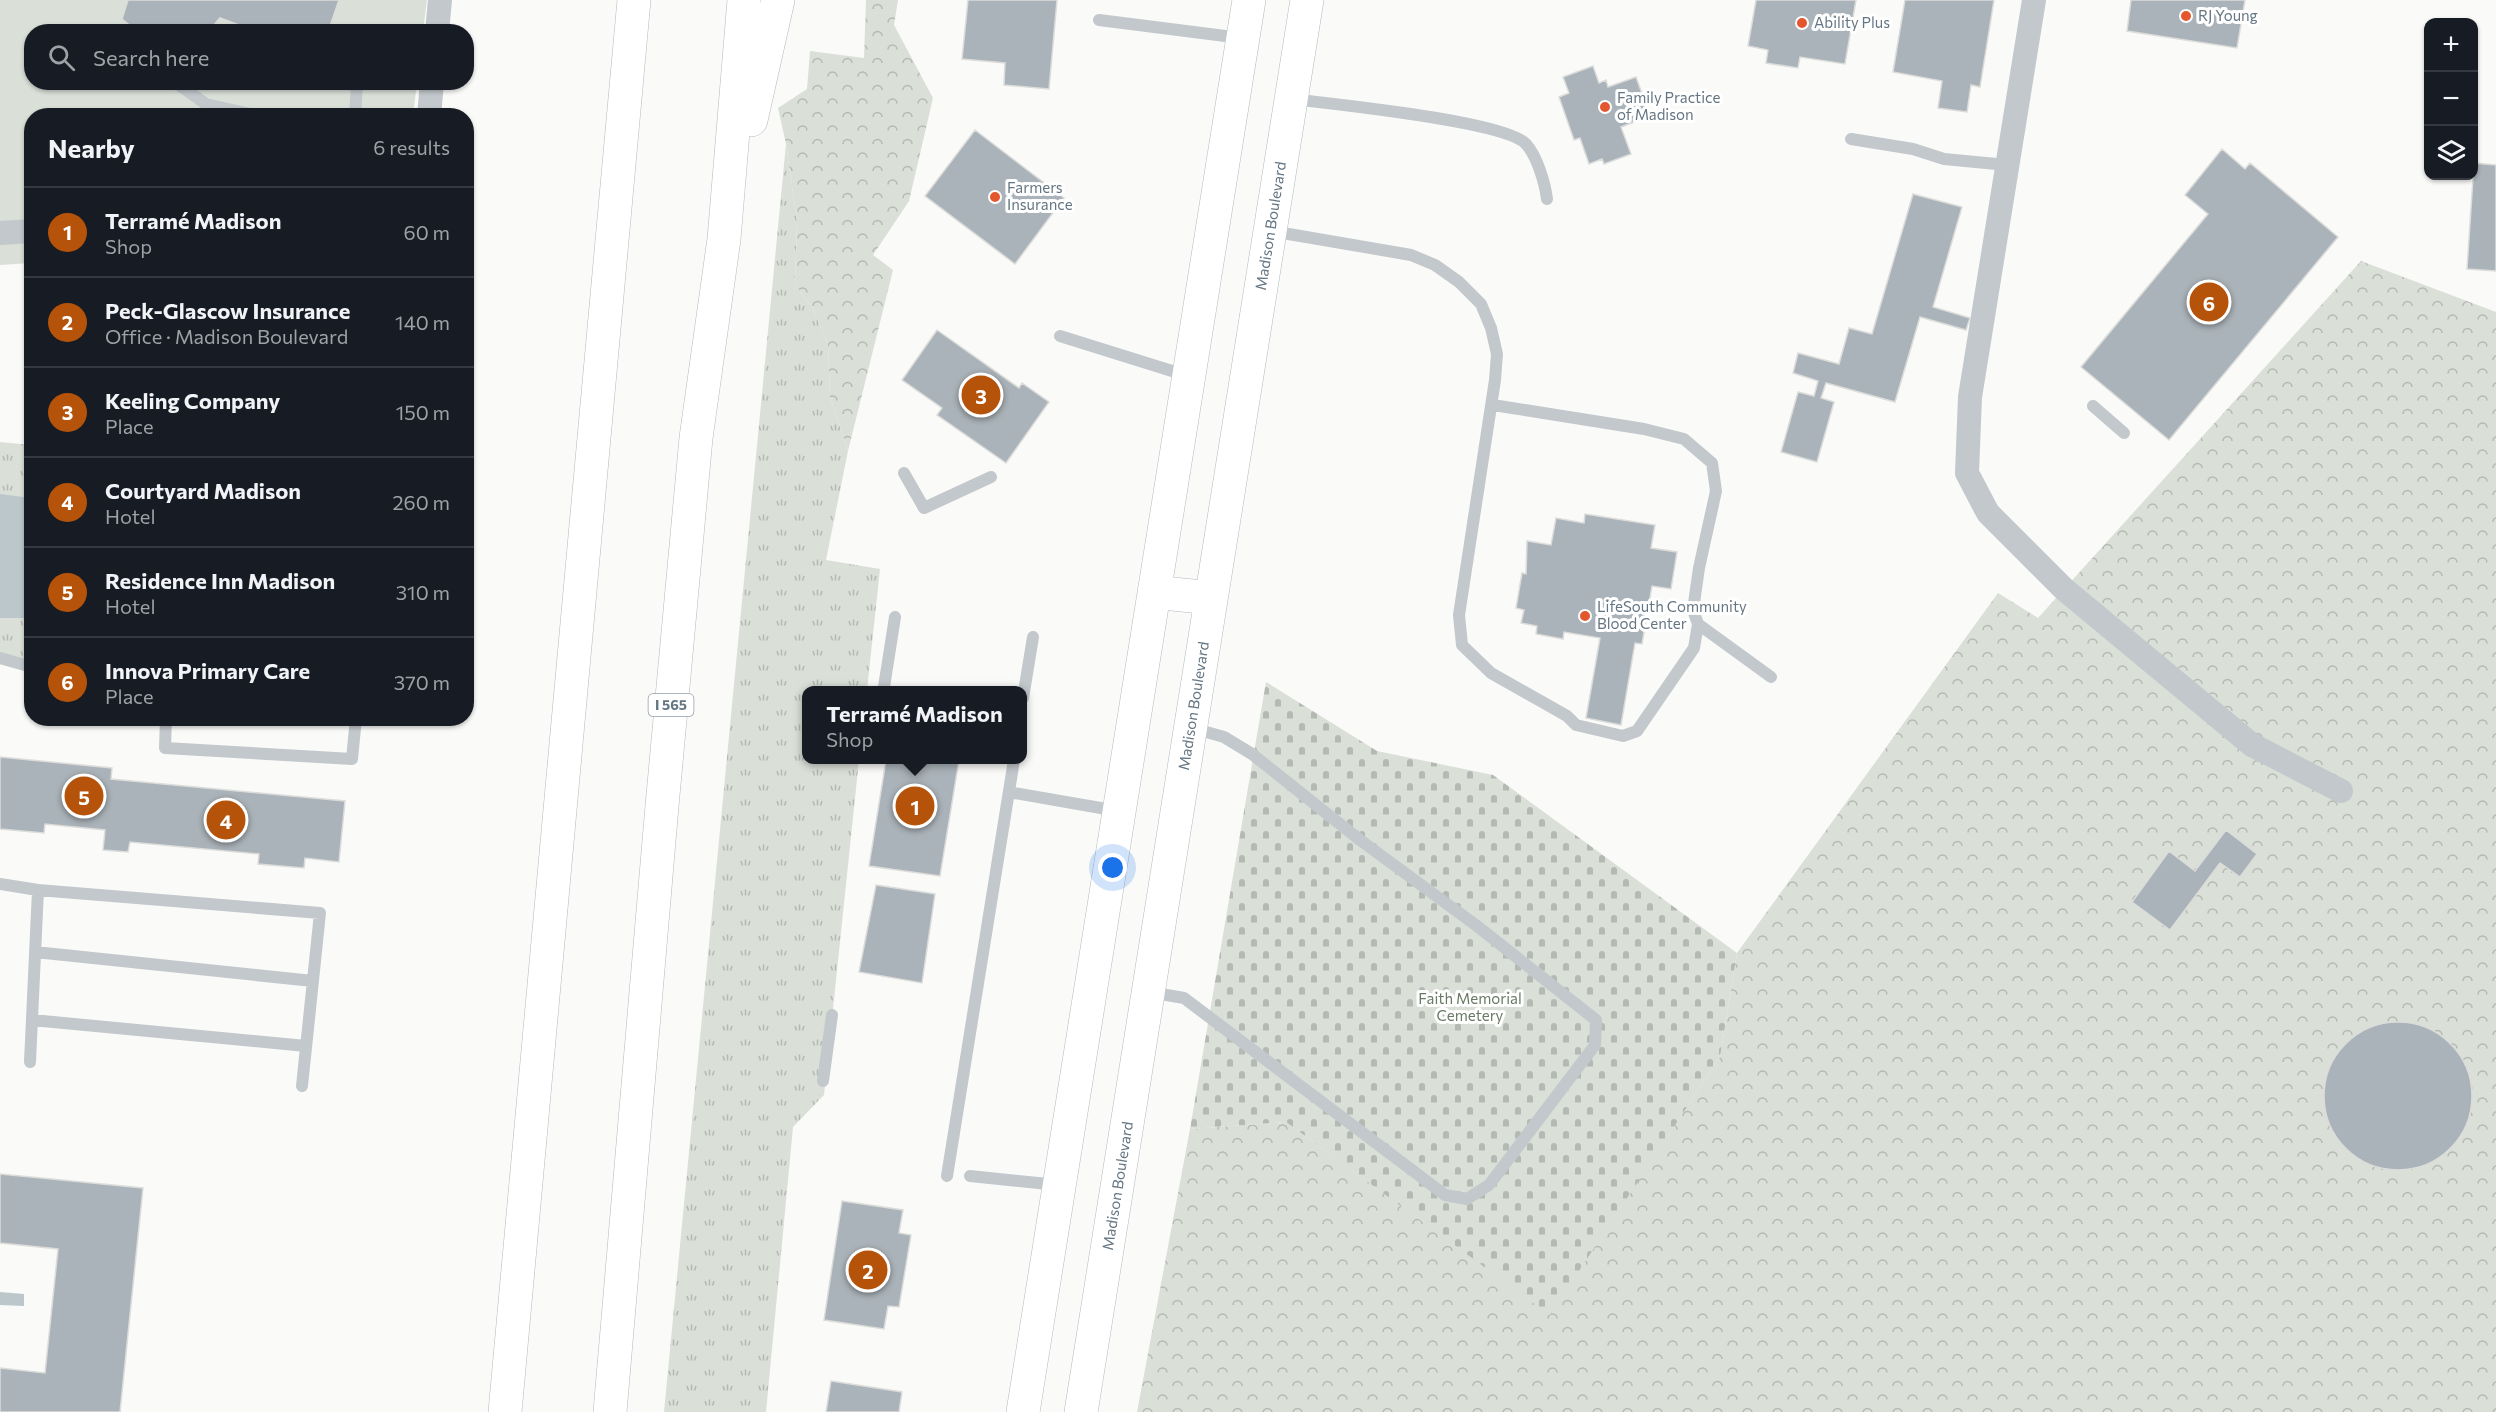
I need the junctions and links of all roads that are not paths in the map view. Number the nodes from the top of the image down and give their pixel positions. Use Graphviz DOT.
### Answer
graph roads {
  1 [pos="440,0"];
  2 [pos="629,0"];
  3 [pos="634,0"];
  4 [pos="744,0"];
  5 [pos="778,0"];
  6 [pos="1249,0"];
  7 [pos="1307,0"];
  8 [pos="2034,0"];
  9 [pos="1099,20"];
  10 [pos="438,24"];
  11 [pos="632,34"];
  12 [pos="1243,39"];
  13 [pos="187,90"];
  14 [pos="357,90"];
  15 [pos="431,90"];
  16 [pos="1291,99"];
  17 [pos="224,108"];
  18 [pos="355,108"];
  19 [pos="430,108"];
  20 [pos="1851,140"];
  21 [pos="2007,165"];
  22 [pos="1547,199"];
  23 [pos="1270,230"];
  24 [pos="24,232"];
  25 [pos="0,233"];
  26 [pos="724,238"];
  27 [pos="1060,336"];
  28 [pos="1189,376"];
  29 [pos="1493,405"];
  30 [pos="2093,406"];
  31 [pos="2124,433"];
  32 [pos="904,473"];
  33 [pos="991,477"];
  34 [pos="1154,592"];
  35 [pos="1211,598"];
  36 [pos="895,617"];
  37 [pos="1698,624"];
  38 [pos="1032,637"];
  39 [pos="0,658"];
  40 [pos="24,664"];
  41 [pos="1771,677"];
  42 [pos="884,686"];
  43 [pos="1025,686"];
  44 [pos="166,726"];
  45 [pos="355,726"];
  46 [pos="1191,727"];
  47 [pos="1013,764"];
  48 [pos="2341,791"];
  49 [pos="1009,792"];
  50 [pos="1119,812"];
  51 [pos="0,884"];
  52 [pos="38,890"];
  53 [pos="35,952"];
  54 [pos="313,981"];
  55 [pos="1149,992"];
  56 [pos="832,1015"];
  57 [pos="32,1020"];
  58 [pos="306,1046"];
  59 [pos="30,1062"];
  60 [pos="823,1081"];
  61 [pos="302,1086"];
  62 [pos="947,1176"];
  63 [pos="970,1176"];
  64 [pos="1059,1185"];
  65 [pos="505,1412"];
  66 [pos="610,1412"];
  67 [pos="1023,1412"];
  68 [pos="1081,1412"];
  1 -- 10 [label="street"];
  2 -- 11 [label="main road"];
  3 -- 11 [label="main road"];
  4 -- 26 [label="main road, I 565"];
  5 -- 26 [label="main road"];
  6 -- 12 [label="main road"];
  7 -- 16 [label="main road, Madison Boulevard"];
  8 -- 21 [label="street"];
  9 -- 12 [label="lane"];
  11 -- 65 [label="main road"];
  12 -- 28 [label="main road"];
  13 -- 17 [label="lane"];
  14 -- 18 [label="lane"];
  15 -- 19 [label="street"];
  16 -- 22 [label="lane"];
  16 -- 23 [label="main road, Madison Boulevard"];
  20 -- 21 [label="lane"];
  21 -- 48 [label="street"];
  23 -- 29 [label="lane"];
  23 -- 35 [label="main road, Madison Boulevard"];
  24 -- 25 [label="street"];
  26 -- 66 [label="main road, I 565"];
  27 -- 28 [label="lane"];
  28 -- 34 [label="main road"];
  29 -- 37 [label="lane"];
  29 -- 37 [label="lane"];
  30 -- 31 [label="lane"];
  32 -- 33 [label="lane"];
  34 -- 35 [label="main road"];
  34 -- 50 [label="main road"];
  35 -- 46 [label="main road, Madison Boulevard"];
  36 -- 42 [label="lane"];
  37 -- 41 [label="lane"];
  38 -- 43 [label="lane"];
  39 -- 40 [label="lane"];
  44 -- 45 [label="lane"];
  46 -- 55 [label="main road, Madison Boulevard"];
  46 -- 55 [label="lane"];
  47 -- 49 [label="lane"];
  49 -- 50 [label="lane"];
  49 -- 62 [label="lane"];
  50 -- 64 [label="main road"];
  51 -- 52 [label="lane"];
  52 -- 53 [label="lane"];
  52 -- 54 [label="lane"];
  53 -- 54 [label="lane"];
  53 -- 57 [label="lane"];
  54 -- 58 [label="lane"];
  55 -- 68 [label="main road, Madison Boulevard"];
  56 -- 60 [label="lane"];
  57 -- 58 [label="lane"];
  57 -- 59 [label="lane"];
  58 -- 61 [label="lane"];
  63 -- 64 [label="lane"];
  64 -- 67 [label="main road"];
}
